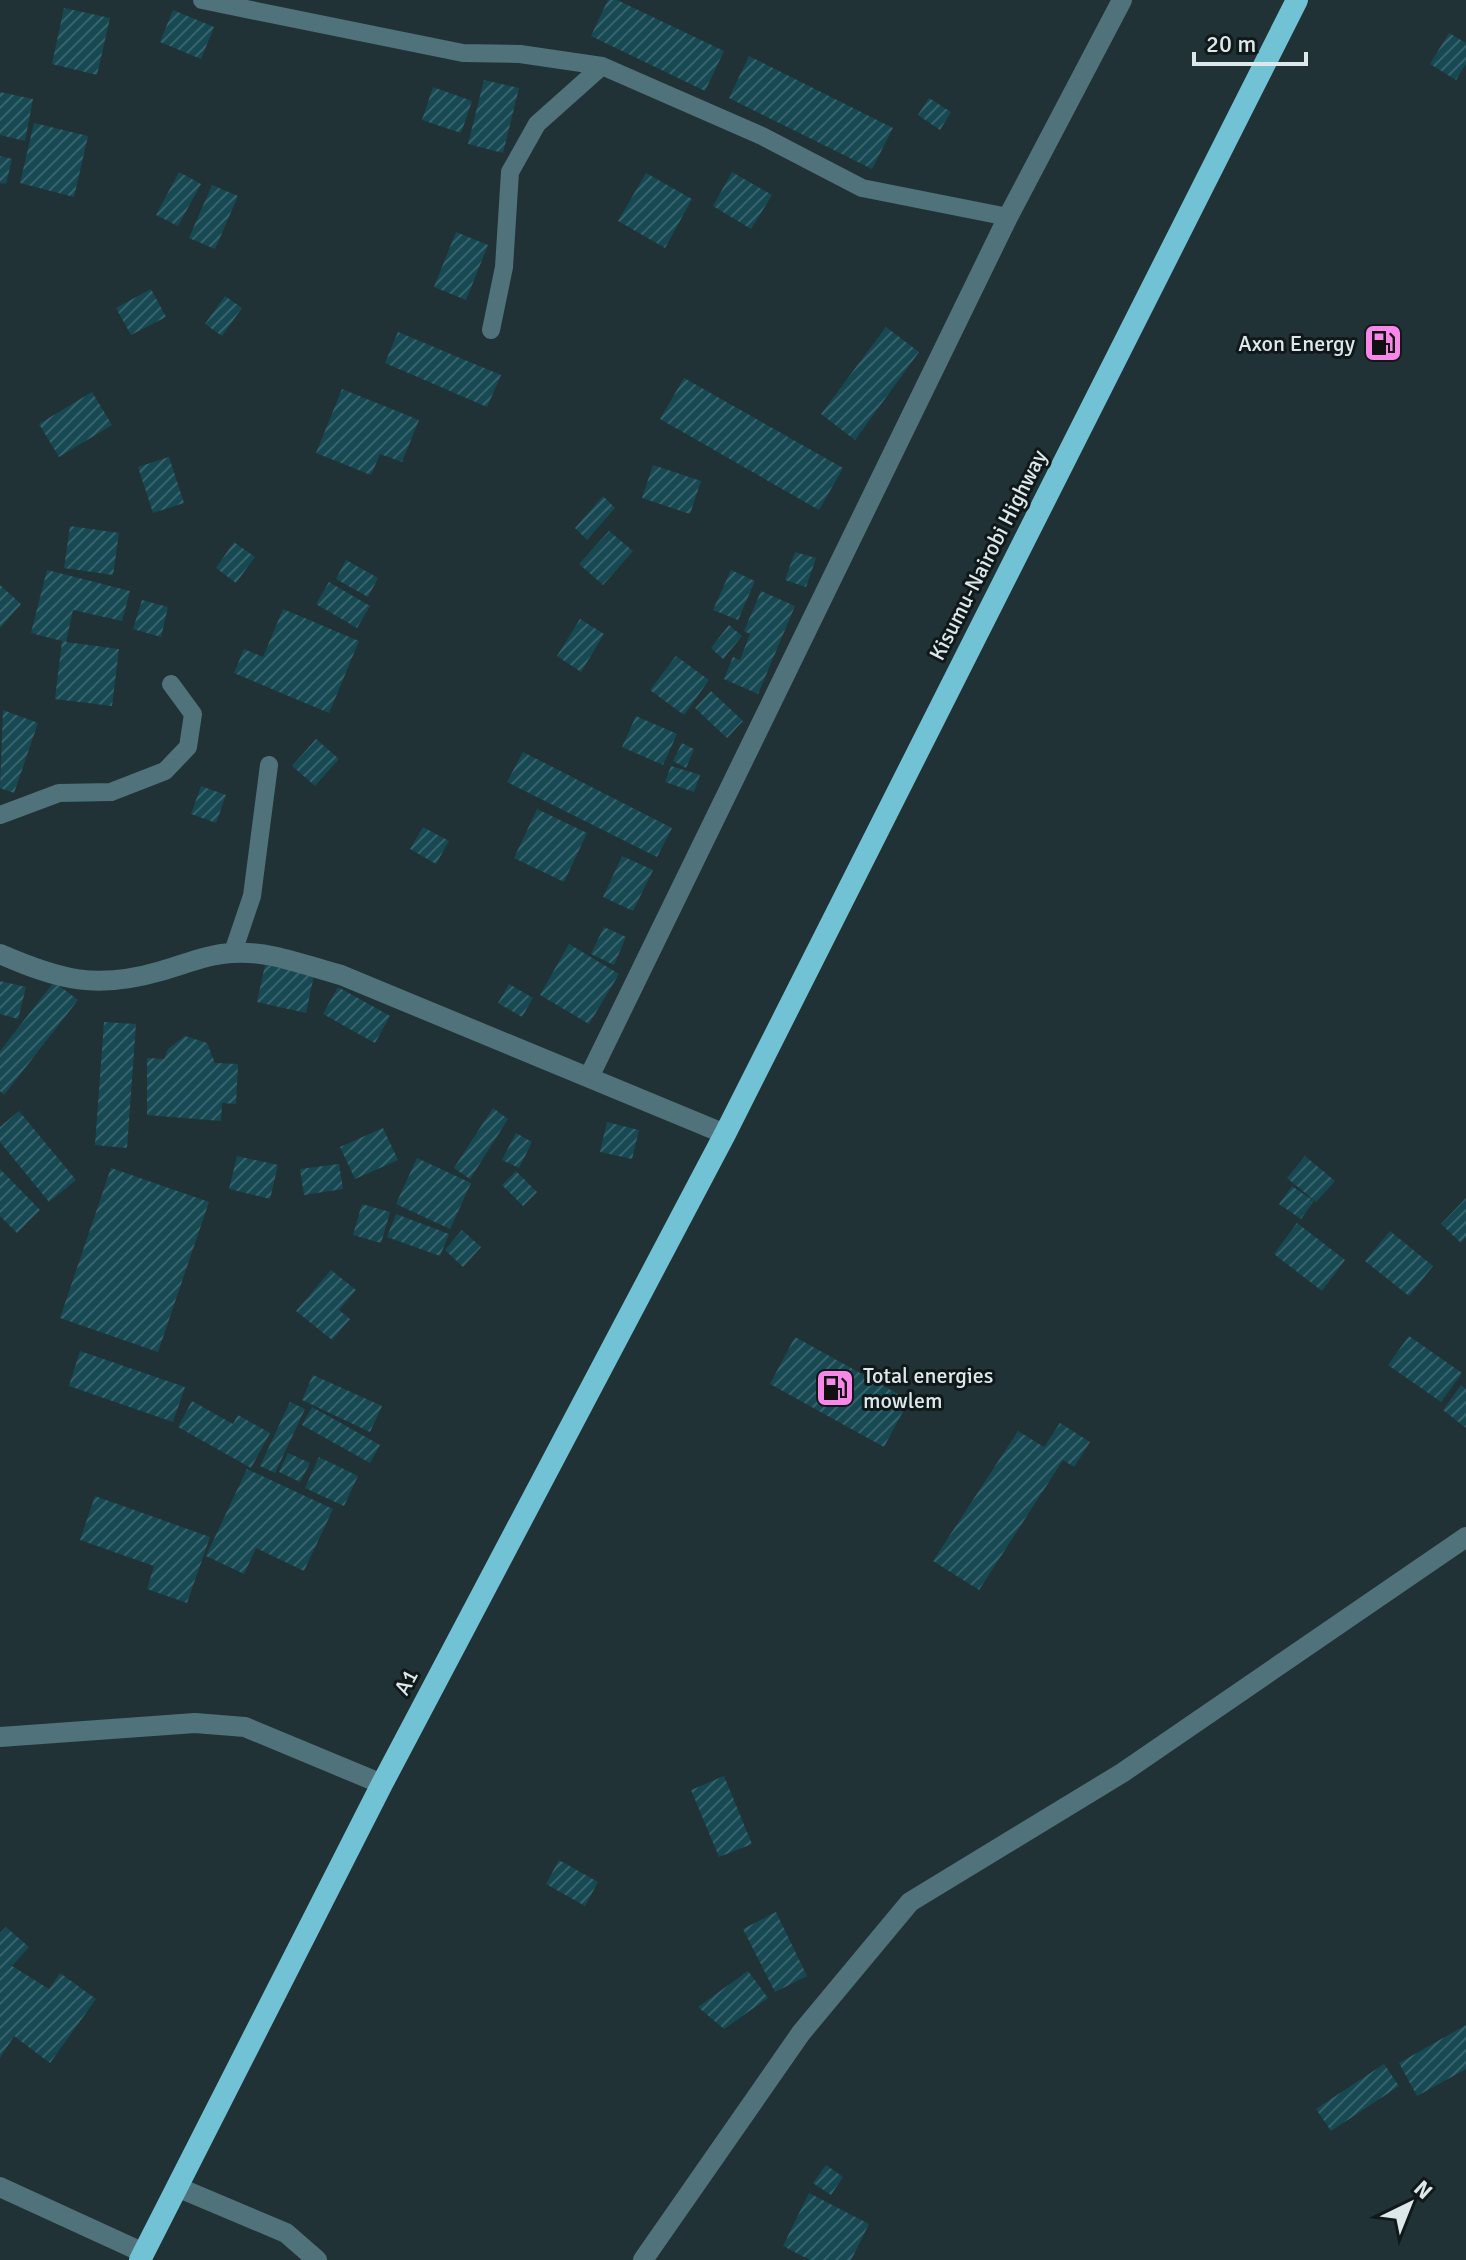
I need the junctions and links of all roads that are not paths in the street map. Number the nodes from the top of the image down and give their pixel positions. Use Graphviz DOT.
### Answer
graph roads {
  1 [pos="202,0"];
  2 [pos="1122,0"];
  3 [pos="1297,0"];
  4 [pos="602,66"];
  5 [pos="1008,217"];
  6 [pos="491,330"];
  7 [pos="171,684"];
  8 [pos="269,765"];
  9 [pos="0,815"];
  10 [pos="233,952"];
  11 [pos="0,954"];
  12 [pos="590,1075"];
  13 [pos="725,1134"];
  14 [pos="1466,1537"];
  15 [pos="0,1737"];
  16 [pos="382,1784"];
  17 [pos="0,2187"];
  18 [pos="177,2187"];
  19 [pos="142,2256"];
  20 [pos="317,2260"];
  21 [pos="643,2260"];
  1 -- 4 [label="lane"];
  2 -- 5 [label="street"];
  3 -- 13 [label="highway, Kisumu-Nairobi Highway / A1"];
  4 -- 5 [label="lane"];
  4 -- 6 [label="lane"];
  5 -- 12 [label="street"];
  7 -- 9 [label="lane"];
  8 -- 10 [label="lane"];
  10 -- 11 [label="street"];
  10 -- 12 [label="street"];
  12 -- 13 [label="street"];
  13 -- 16 [label="highway, A1 / A1"];
  14 -- 21 [label="street"];
  15 -- 16 [label="street"];
  16 -- 18 [label="highway, A1 / A1"];
  17 -- 19 [label="street"];
  18 -- 19 [label="highway, A1 / A1"];
  18 -- 20 [label="street"];
}
